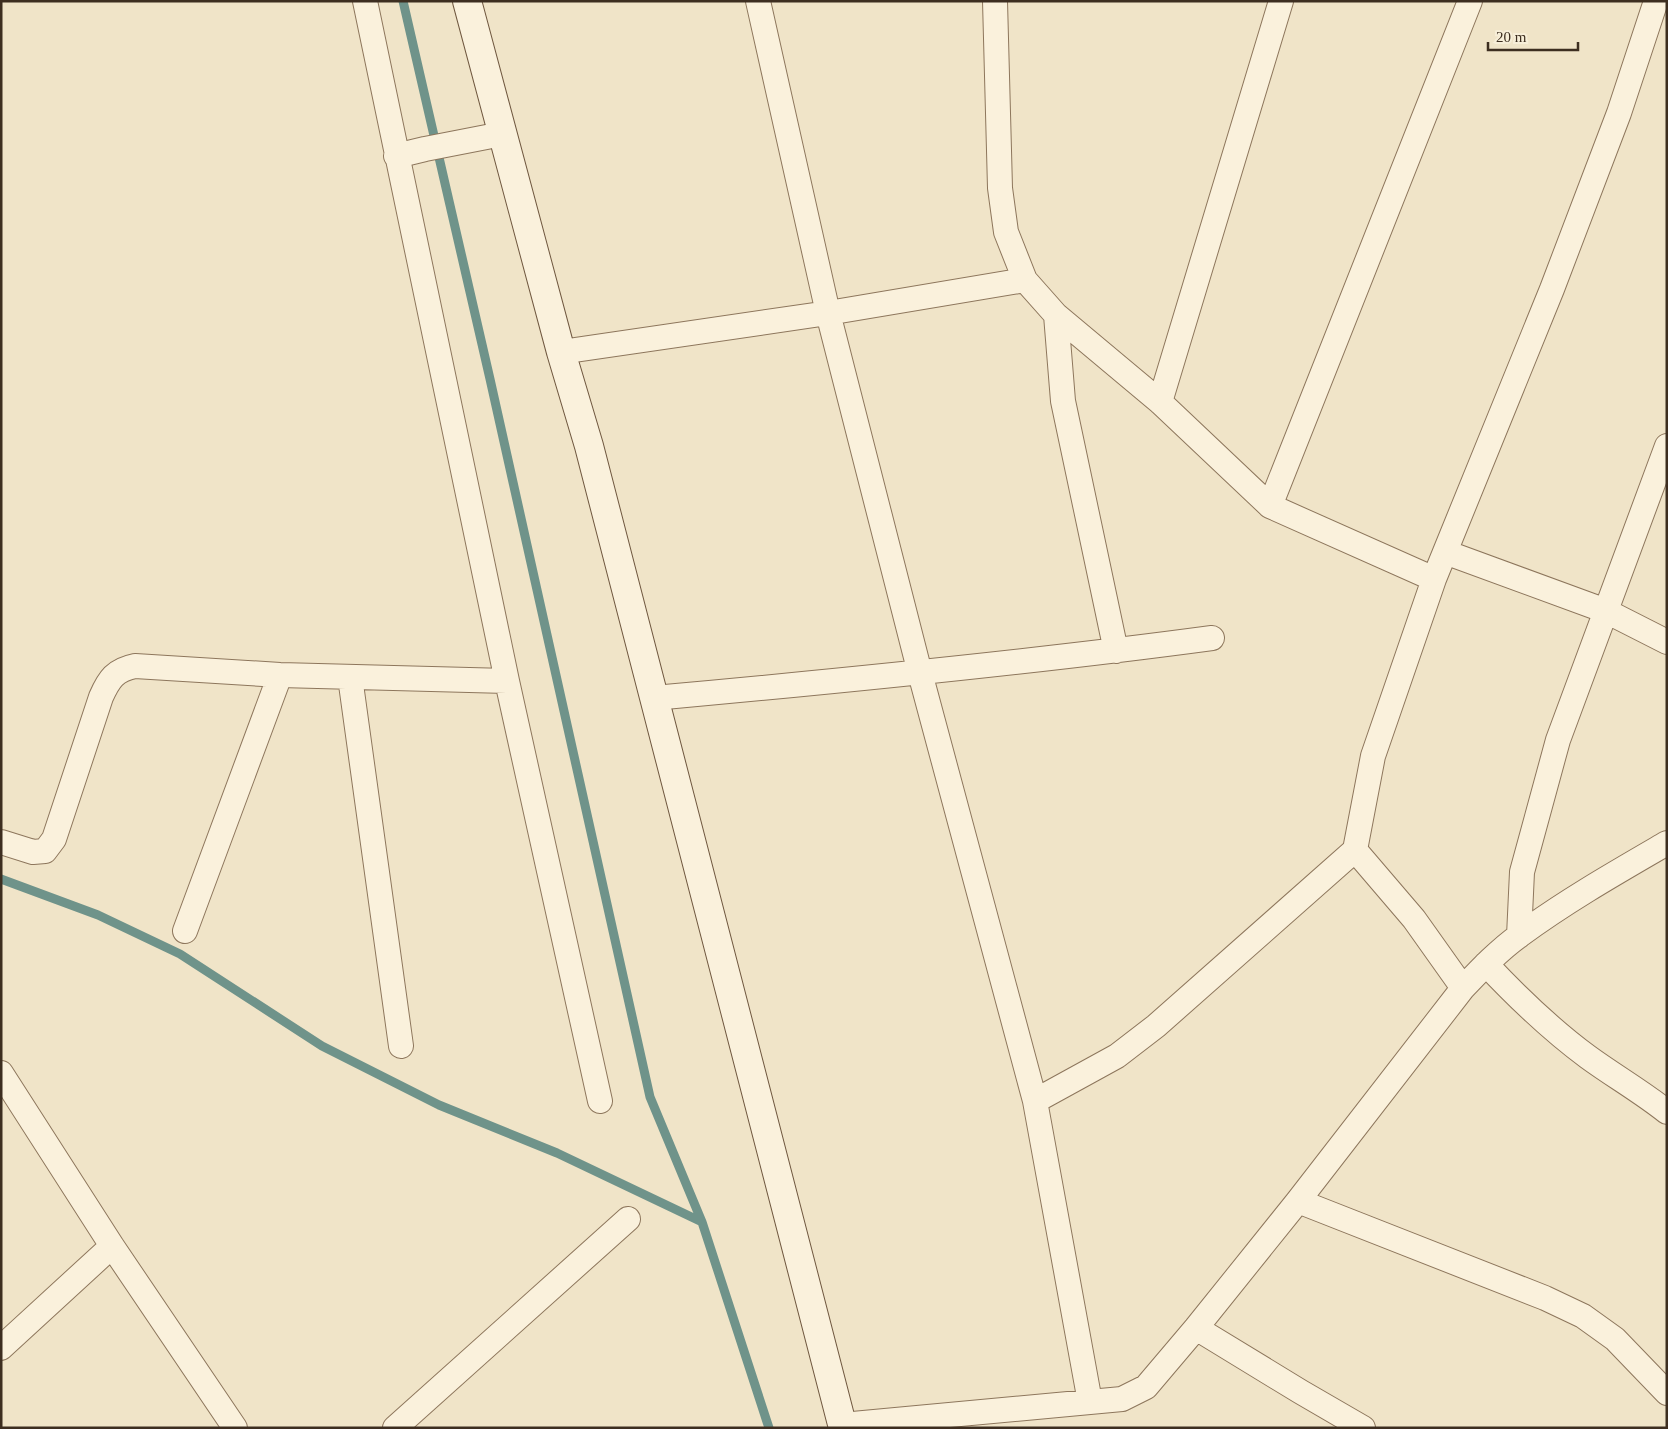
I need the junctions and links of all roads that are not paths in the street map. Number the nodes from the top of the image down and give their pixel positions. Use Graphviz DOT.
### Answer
graph roads {
  1 [pos="365,1"];
  2 [pos="467,1"];
  3 [pos="758,1"];
  4 [pos="995,1"];
  5 [pos="1281,1"];
  6 [pos="1470,1"];
  7 [pos="1656,1"];
  8 [pos="502,134"];
  9 [pos="396,156"];
  10 [pos="1025,280"];
  11 [pos="828,313"];
  12 [pos="1056,315"];
  13 [pos="561,352"];
  14 [pos="1160,402"];
  15 [pos="1667,446"];
  16 [pos="1270,506"];
  17 [pos="1445,552"];
  18 [pos="1434,578"];
  19 [pos="1606,611"];
  20 [pos="1212,638"];
  21 [pos="1667,642"];
  22 [pos="1116,651"];
  23 [pos="920,673"];
  24 [pos="280,674"];
  25 [pos="350,677"];
  26 [pos="507,681"];
  27 [pos="654,698"];
  28 [pos="1,842"];
  29 [pos="1667,843"];
  30 [pos="1355,850"];
  31 [pos="184,931"];
  32 [pos="1519,936"];
  33 [pos="1486,964"];
  34 [pos="1463,988"];
  35 [pos="401,1046"];
  36 [pos="1,1073"];
  37 [pos="600,1101"];
  38 [pos="1035,1101"];
  39 [pos="1667,1112"];
  40 [pos="1298,1201"];
  41 [pos="628,1219"];
  42 [pos="112,1246"];
  43 [pos="1196,1328"];
  44 [pos="1,1348"];
  45 [pos="1667,1393"];
  46 [pos="1090,1402"];
  47 [pos="842,1426"];
  48 [pos="235,1428"];
  49 [pos="395,1428"];
  50 [pos="1363,1428"];
  1 -- 9 [label="street"];
  2 -- 8 [label="main road"];
  3 -- 11 [label="street"];
  4 -- 10 [label="street"];
  5 -- 14 [label="street"];
  6 -- 16 [label="street"];
  7 -- 17 [label="street"];
  8 -- 9 [label="street"];
  8 -- 13 [label="main road"];
  9 -- 26 [label="street"];
  10 -- 11 [label="street"];
  10 -- 12 [label="street"];
  11 -- 13 [label="street"];
  11 -- 23 [label="street"];
  12 -- 14 [label="street"];
  12 -- 22 [label="street"];
  13 -- 27 [label="main road"];
  14 -- 16 [label="street"];
  15 -- 19 [label="street"];
  16 -- 18 [label="street"];
  17 -- 18 [label="street"];
  17 -- 19 [label="street"];
  18 -- 30 [label="street"];
  19 -- 21 [label="street"];
  19 -- 32 [label="street"];
  20 -- 22 [label="street"];
  22 -- 23 [label="street"];
  23 -- 27 [label="street"];
  23 -- 38 [label="street"];
  24 -- 25 [label="street"];
  24 -- 28 [label="street"];
  24 -- 31 [label="street"];
  25 -- 26 [label="street"];
  25 -- 35 [label="street"];
  26 -- 37 [label="street"];
  27 -- 47 [label="main road"];
  29 -- 32 [label="street"];
  30 -- 34 [label="street"];
  30 -- 38 [label="street"];
  32 -- 33 [label="street"];
  33 -- 34 [label="street"];
  33 -- 39 [label="street"];
  34 -- 40 [label="street"];
  36 -- 42 [label="street"];
  38 -- 46 [label="street"];
  40 -- 43 [label="street"];
  40 -- 45 [label="street"];
  41 -- 49 [label="street"];
  42 -- 44 [label="street"];
  42 -- 48 [label="street"];
  43 -- 46 [label="street"];
  43 -- 50 [label="street"];
  46 -- 47 [label="street"];
}
